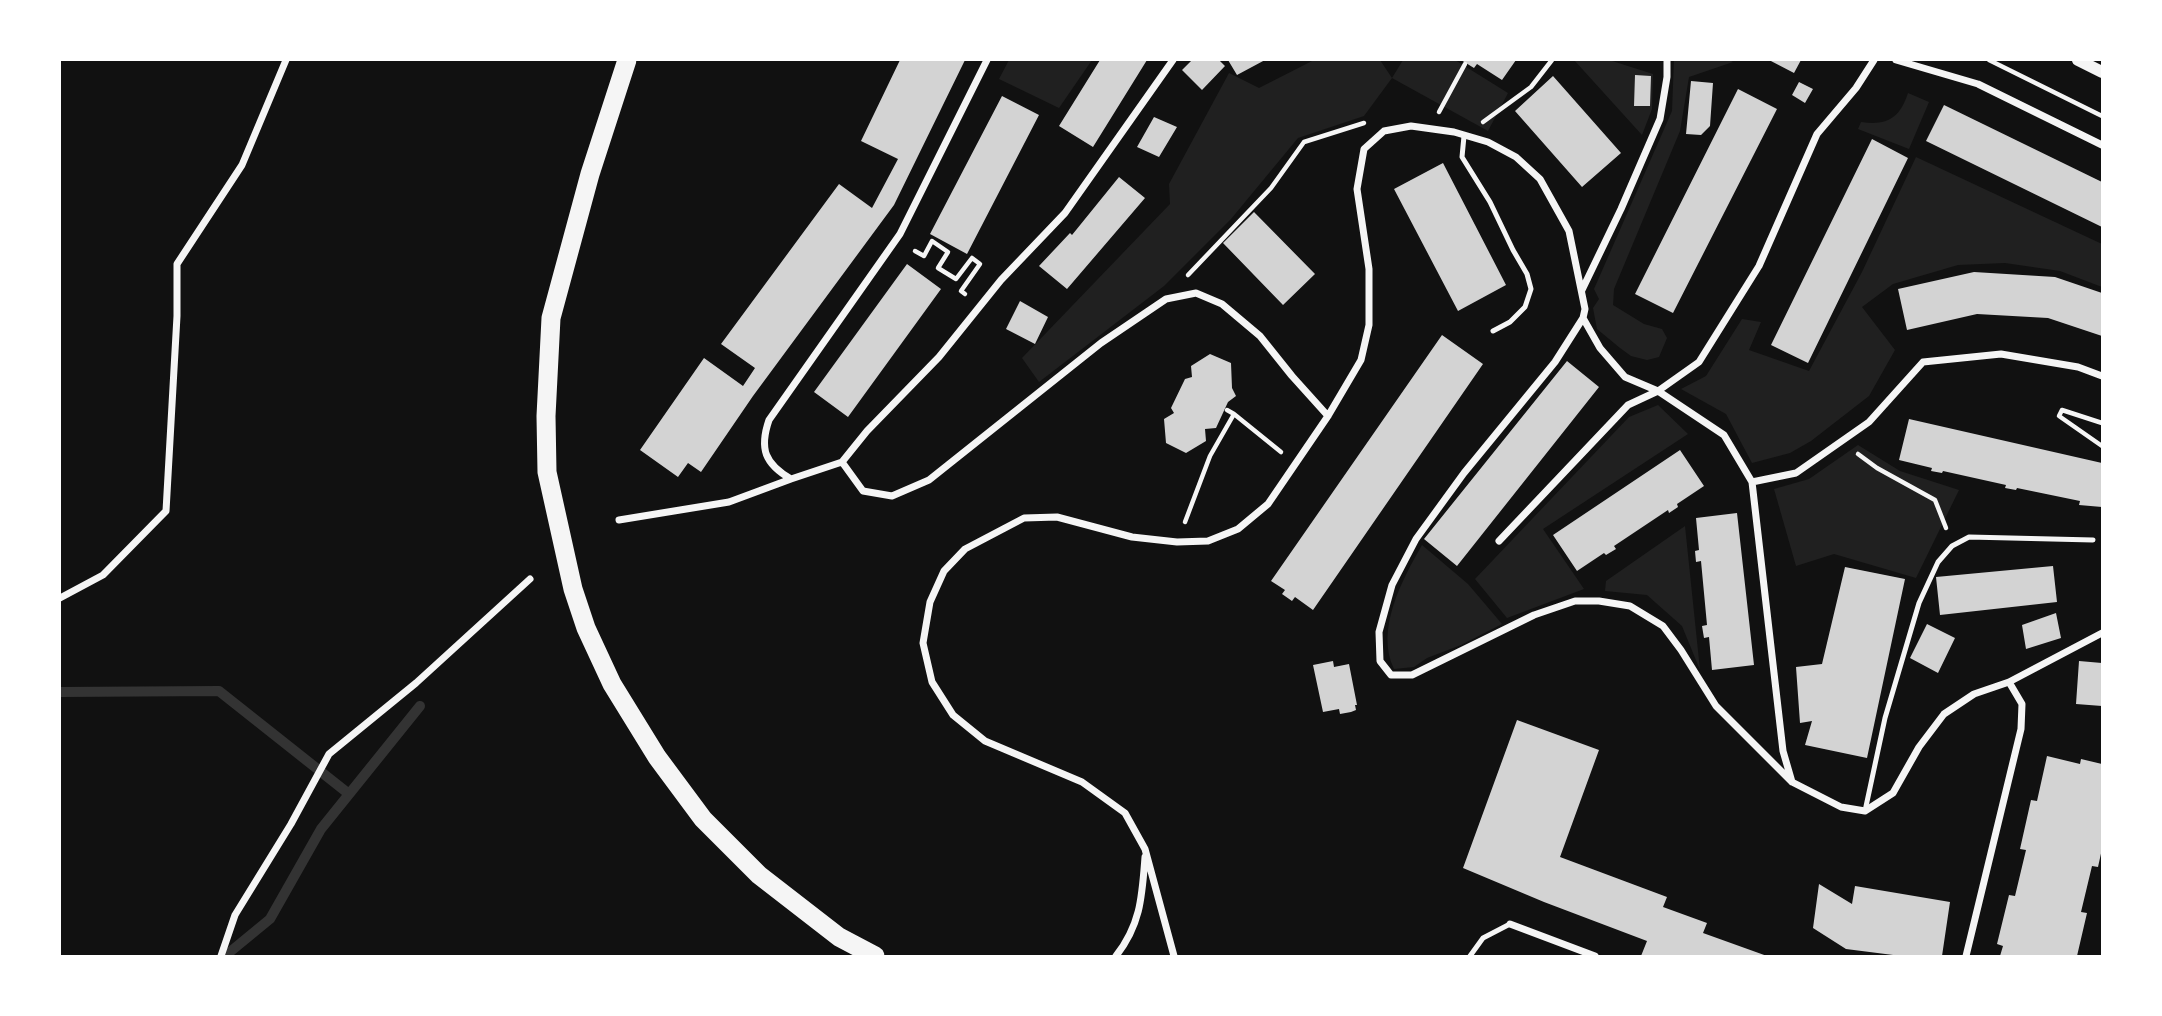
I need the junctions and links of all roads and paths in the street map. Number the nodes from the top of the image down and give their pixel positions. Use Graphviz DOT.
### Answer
graph roads {
  1 [pos="286,60"];
  2 [pos="627,60"];
  3 [pos="987,60"];
  4 [pos="1173,60"];
  5 [pos="1552,60"];
  6 [pos="1667,60"];
  7 [pos="1874,60"];
  8 [pos="1896,60"];
  9 [pos="1989,60"];
  10 [pos="2078,60"];
  11 [pos="1465,64"];
  12 [pos="2102,72"];
  13 [pos="2102,116"];
  14 [pos="1431,129"];
  15 [pos="1384,131"];
  16 [pos="1464,136"];
  17 [pos="2102,145"];
  18 [pos="915,251"];
  19 [pos="1581,290"];
  20 [pos="966,294"];
  21 [pos="1166,299"];
  22 [pos="1583,318"];
  23 [pos="1493,331"];
  24 [pos="2102,376"];
  25 [pos="1658,391"];
  26 [pos="1227,410"];
  27 [pos="1234,414"];
  28 [pos="1328,416"];
  29 [pos="2102,424"];
  30 [pos="1841,442"];
  31 [pos="2102,446"];
  32 [pos="842,462"];
  33 [pos="1296,463"];
  34 [pos="791,479"];
  35 [pos="1752,482"];
  36 [pos="620,520"];
  37 [pos="2093,540"];
  38 [pos="1499,541"];
  39 [pos="1177,542"];
  40 [pos="1952,546"];
  41 [pos="530,579"];
  42 [pos="60,598"];
  43 [pos="2102,633"];
  44 [pos="2009,682"];
  45 [pos="1792,782"];
  46 [pos="1865,811"];
  47 [pos="1145,849"];
  48 [pos="1510,924"];
  49 [pos="1174,956"];
  50 [pos="221,957"];
  51 [pos="876,957"];
  52 [pos="1116,957"];
  53 [pos="1470,957"];
  54 [pos="1595,957"];
  55 [pos="1966,957"];
  1 -- 42 [label="street"];
  2 -- 51 [label="highway"];
  3 -- 34 [label="street"];
  4 -- 32 [label="street"];
  5 -- 16 [label="path"];
  6 -- 19 [label="street"];
  7 -- 25 [label="street"];
  8 -- 17 [label="street"];
  9 -- 13 [label="path"];
  10 -- 12 [label="street"];
  11 -- 14 [label="path"];
  14 -- 15 [label="street"];
  14 -- 16 [label="street"];
  15 -- 21 [label="path"];
  15 -- 28 [label="street"];
  16 -- 19 [label="street"];
  16 -- 23 [label="lane"];
  18 -- 20 [label="path"];
  19 -- 22 [label="street"];
  21 -- 28 [label="street"];
  21 -- 32 [label="street"];
  22 -- 25 [label="street"];
  22 -- 45 [label="street"];
  24 -- 30 [label="street"];
  25 -- 35 [label="street"];
  25 -- 38 [label="street"];
  26 -- 27 [label="path"];
  27 -- 33 [label="path"];
  27 -- 39 [label="path"];
  28 -- 33 [label="street"];
  29 -- 31 [label="path"];
  30 -- 35 [label="street"];
  30 -- 40 [label="path"];
  32 -- 34 [label="street"];
  33 -- 39 [label="street"];
  34 -- 36 [label="street"];
  35 -- 45 [label="street"];
  37 -- 40 [label="lane"];
  39 -- 47 [label="street"];
  40 -- 46 [label="lane"];
  41 -- 50 [label="street"];
  43 -- 44 [label="street"];
  44 -- 46 [label="street"];
  44 -- 55 [label="street"];
  45 -- 46 [label="street"];
  47 -- 49 [label="street"];
  47 -- 52 [label="street"];
  48 -- 53 [label="lane"];
  48 -- 54 [label="street"];
}
